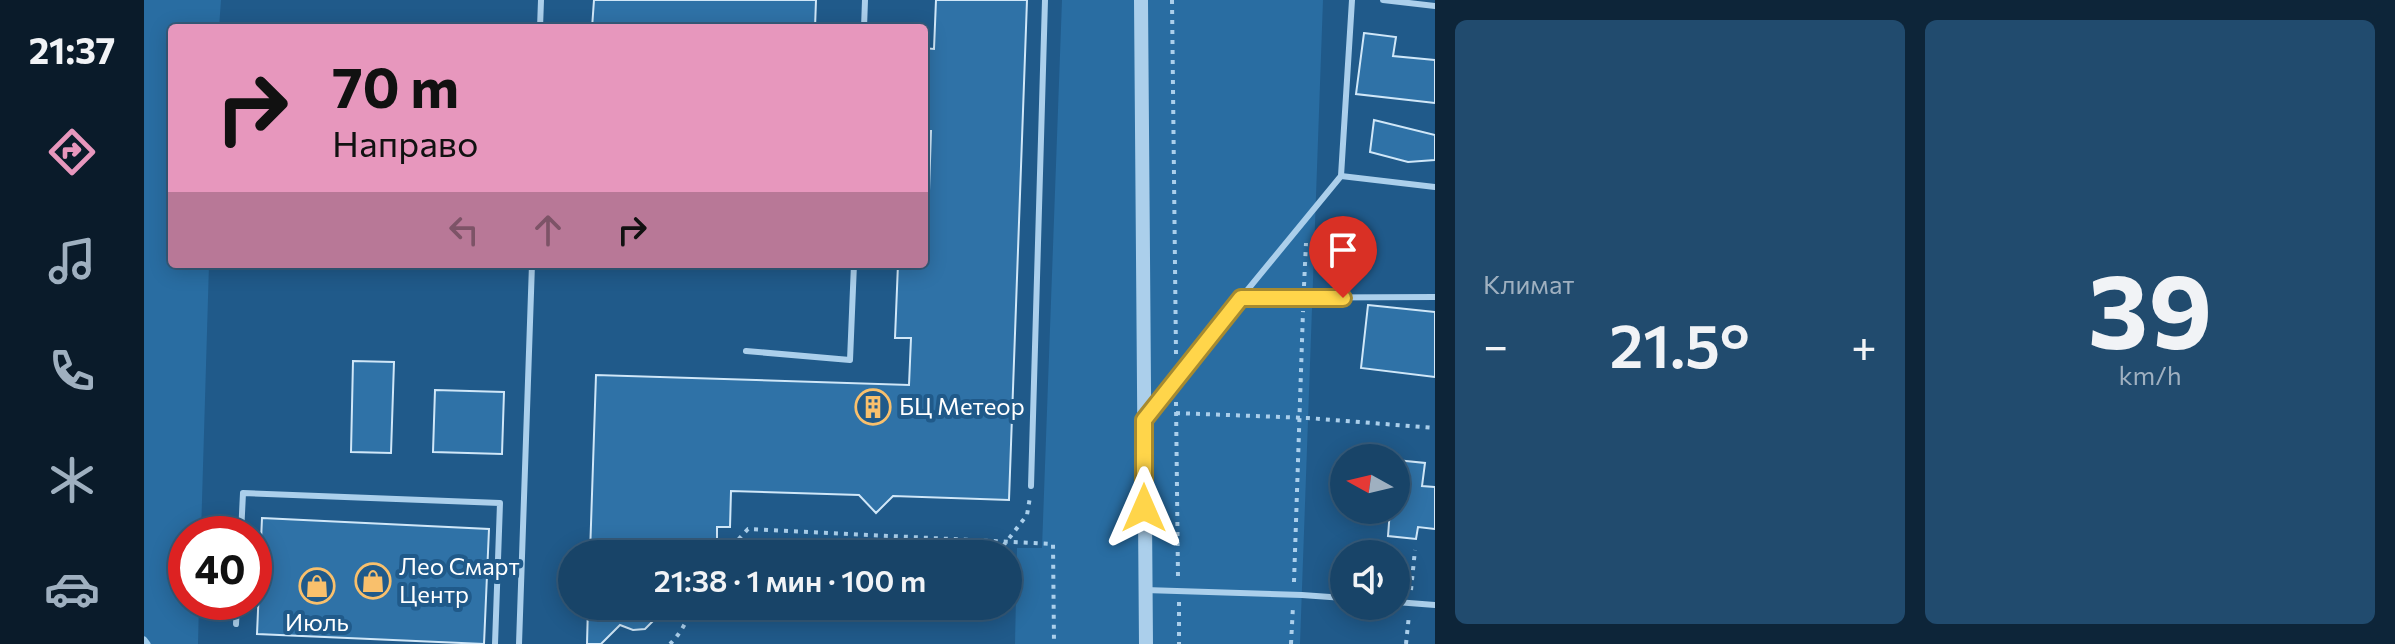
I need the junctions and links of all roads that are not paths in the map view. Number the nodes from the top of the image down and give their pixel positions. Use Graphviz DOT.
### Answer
graph roads {
  1 [pos="541,0"];
  2 [pos="865,0"];
  3 [pos="1045,0"];
  4 [pos="1141,0"];
  5 [pos="1352,0"];
  6 [pos="1383,0"];
  7 [pos="1435,6"];
  8 [pos="540,24"];
  9 [pos="864,24"];
  10 [pos="1341,176"];
  11 [pos="1435,187"];
  12 [pos="532,268"];
  13 [pos="854,268"];
  14 [pos="1435,297"];
  15 [pos="1241,298"];
  16 [pos="746,351"];
  17 [pos="1144,420"];
  18 [pos="1031,486"];
  19 [pos="242,516"];
  20 [pos="1145,590"];
  21 [pos="1330,597"];
  22 [pos="1410,603"];
  23 [pos="1435,605"];
  24 [pos="236,620"];
  25 [pos="236,624"];
  26 [pos="495,644"];
  27 [pos="519,644"];
  28 [pos="1146,644"];
  1 -- 8 [label="lane"];
  2 -- 9 [label="lane"];
  3 -- 18 [label="lane"];
  4 -- 17 [label="street"];
  5 -- 10 [label="lane"];
  6 -- 7 [label="lane"];
  10 -- 11 [label="lane"];
  10 -- 15 [label="lane"];
  12 -- 27 [label="lane"];
  13 -- 16 [label="lane"];
  14 -- 15 [label="lane"];
  15 -- 17 [label="lane"];
  17 -- 20 [label="street"];
  19 -- 26 [label="lane"];
  20 -- 21 [label="lane"];
  20 -- 28 [label="street"];
  22 -- 23 [label="lane"];
  24 -- 25 [label="lane"];
}
